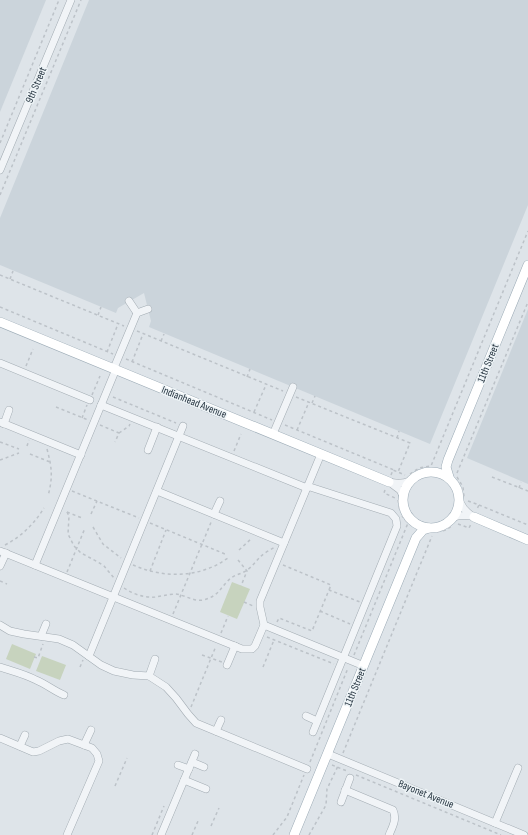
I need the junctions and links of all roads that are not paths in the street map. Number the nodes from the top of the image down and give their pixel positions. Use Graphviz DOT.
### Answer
graph roads {
  1 [pos="71,0"];
  2 [pos="0,170"];
  3 [pos="528,265"];
  4 [pos="129,302"];
  5 [pos="148,309"];
  6 [pos="136,313"];
  7 [pos="0,322"];
  8 [pos="0,363"];
  9 [pos="115,369"];
  10 [pos="291,391"];
  11 [pos="90,400"];
  12 [pos="101,405"];
  13 [pos="9,410"];
  14 [pos="2,423"];
  15 [pos="183,426"];
  16 [pos="157,427"];
  17 [pos="273,434"];
  18 [pos="179,436"];
  19 [pos="148,450"];
  20 [pos="321,454"];
  21 [pos="80,455"];
  22 [pos="448,460"];
  23 [pos="435,471"];
  24 [pos="449,477"];
  25 [pos="410,481"];
  26 [pos="389,482"];
  27 [pos="307,487"];
  28 [pos="157,491"];
  29 [pos="403,496"];
  30 [pos="220,500"];
  31 [pos="460,502"];
  32 [pos="214,514"];
  33 [pos="454,517"];
  34 [pos="474,517"];
  35 [pos="414,522"];
  36 [pos="429,528"];
  37 [pos="416,538"];
  38 [pos="528,540"];
  39 [pos="284,543"];
  40 [pos="3,550"];
  41 [pos="35,565"];
  42 [pos="0,566"];
  43 [pos="113,597"];
  44 [pos="46,624"];
  45 [pos="0,625"];
  46 [pos="264,625"];
  47 [pos="43,637"];
  48 [pos="235,646"];
  49 [pos="88,656"];
  50 [pos="343,657"];
  51 [pos="156,659"];
  52 [pos="227,665"];
  53 [pos="364,666"];
  54 [pos="0,667"];
  55 [pos="149,676"];
  56 [pos="64,695"];
  57 [pos="306,716"];
  58 [pos="221,720"];
  59 [pos="317,721"];
  60 [pos="91,730"];
  61 [pos="216,732"];
  62 [pos="312,732"];
  63 [pos="25,735"];
  64 [pos="0,738"];
  65 [pos="84,745"];
  66 [pos="20,746"];
  67 [pos="195,754"];
  68 [pos="326,758"];
  69 [pos="192,762"];
  70 [pos="178,765"];
  71 [pos="204,767"];
  72 [pos="518,768"];
  73 [pos="189,769"];
  74 [pos="307,769"];
  75 [pos="350,778"];
  76 [pos="184,780"];
  77 [pos="206,789"];
  78 [pos="345,790"];
  79 [pos="341,802"];
  80 [pos="495,823"];
  81 [pos="67,835"];
  82 [pos="161,835"];
  83 [pos="294,835"];
  84 [pos="389,835"];
  85 [pos="524,835"];
  1 -- 2 [label="street, 9th Street"];
  3 -- 22 [label="main road, 11th Street"];
  4 -- 6 [label="street"];
  5 -- 6 [label="street"];
  6 -- 9 [label="street"];
  7 -- 9 [label="main road, Indianhead Avenue"];
  8 -- 11 [label="street"];
  9 -- 12 [label="street"];
  9 -- 17 [label="main road, Indianhead Avenue"];
  10 -- 17 [label="street"];
  12 -- 16 [label="street"];
  12 -- 21 [label="street"];
  13 -- 14 [label="street"];
  14 -- 21 [label="street"];
  15 -- 18 [label="street"];
  16 -- 18 [label="street"];
  16 -- 19 [label="street"];
  17 -- 20 [label="main road, Indianhead Avenue"];
  18 -- 27 [label="street"];
  18 -- 28 [label="street"];
  20 -- 26 [label="main road, Indianhead Avenue"];
  20 -- 27 [label="street"];
  21 -- 41 [label="street"];
  22 -- 23 [label="main road"];
  22 -- 24 [label="main road"];
  23 -- 24 [label="main road"];
  23 -- 25 [label="main road"];
  24 -- 31 [label="main road"];
  25 -- 26 [label="street"];
  25 -- 29 [label="main road"];
  26 -- 29 [label="street"];
  27 -- 39 [label="street"];
  27 -- 50 [label="street"];
  28 -- 32 [label="street"];
  28 -- 43 [label="street"];
  29 -- 35 [label="main road"];
  30 -- 32 [label="street"];
  31 -- 33 [label="main road"];
  31 -- 34 [label="street"];
  32 -- 39 [label="street"];
  33 -- 34 [label="street"];
  33 -- 36 [label="main road"];
  34 -- 38 [label="main road"];
  35 -- 36 [label="main road"];
  35 -- 37 [label="main road"];
  36 -- 37 [label="main road"];
  37 -- 53 [label="main road, 11th Street"];
  39 -- 46 [label="street"];
  40 -- 41 [label="street"];
  40 -- 42 [label="street"];
  41 -- 43 [label="street"];
  43 -- 48 [label="street"];
  43 -- 49 [label="street"];
  44 -- 47 [label="street"];
  45 -- 47 [label="street"];
  46 -- 48 [label="street"];
  46 -- 50 [label="street"];
  47 -- 49 [label="street"];
  48 -- 52 [label="street"];
  49 -- 55 [label="street"];
  50 -- 53 [label="street"];
  50 -- 59 [label="street"];
  51 -- 55 [label="street"];
  53 -- 68 [label="main road, 11th Street"];
  54 -- 56 [label="street"];
  55 -- 61 [label="street"];
  57 -- 59 [label="street"];
  58 -- 61 [label="street"];
  59 -- 62 [label="street"];
  60 -- 65 [label="street"];
  61 -- 74 [label="street"];
  63 -- 66 [label="street"];
  64 -- 66 [label="street"];
  65 -- 66 [label="street"];
  65 -- 81 [label="street"];
  67 -- 69 [label="street"];
  68 -- 80 [label="street, Bayonet Avenue"];
  68 -- 83 [label="main road, 11th Street"];
  69 -- 71 [label="street"];
  69 -- 73 [label="street"];
  70 -- 73 [label="street"];
  72 -- 80 [label="street"];
  73 -- 76 [label="street"];
  75 -- 78 [label="street"];
  76 -- 77 [label="street"];
  76 -- 82 [label="street"];
  78 -- 79 [label="street"];
  78 -- 84 [label="street"];
  80 -- 85 [label="street, Bayonet Avenue"];
}
